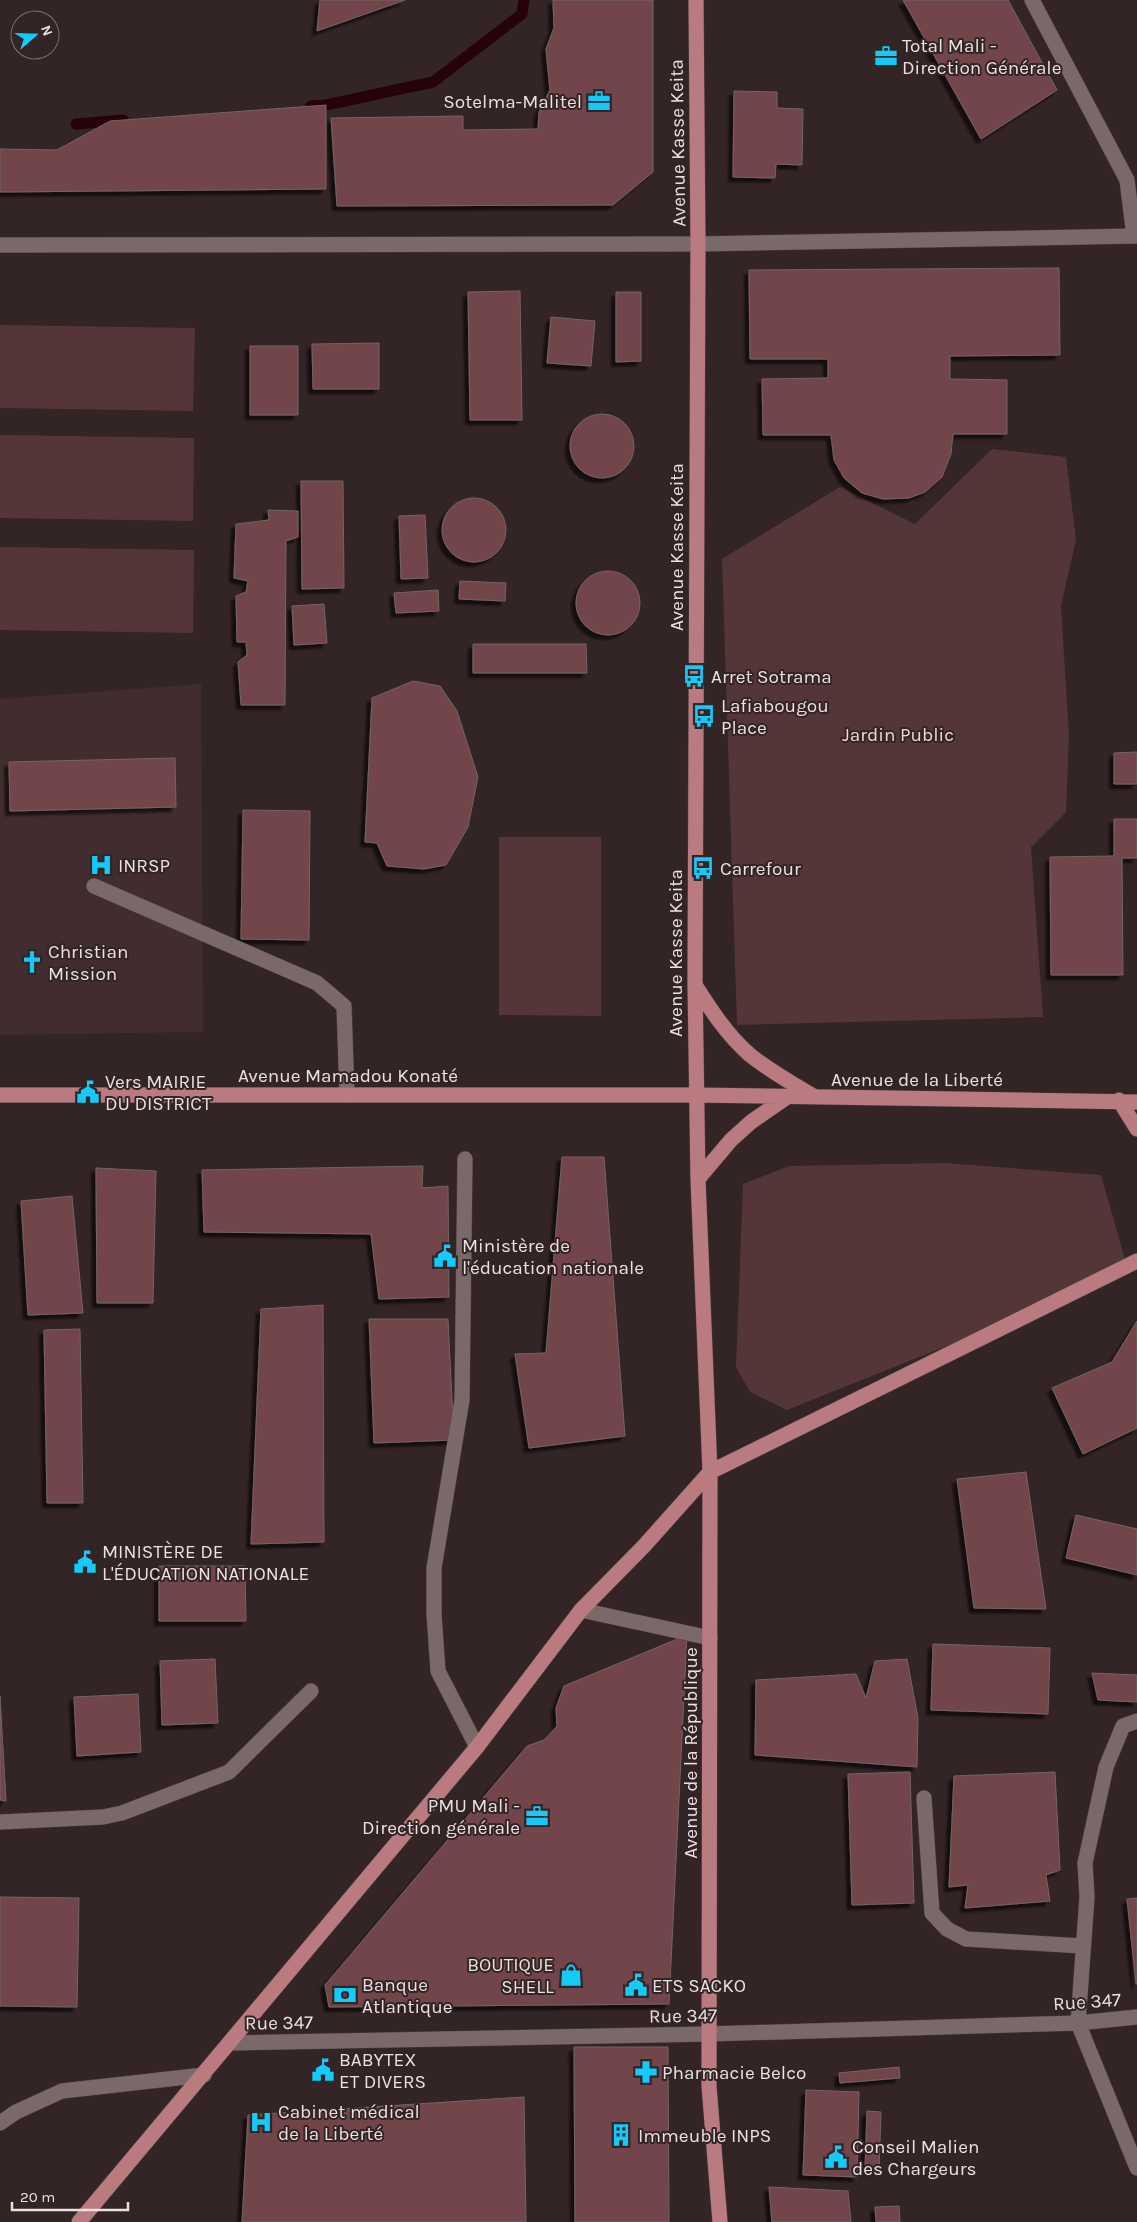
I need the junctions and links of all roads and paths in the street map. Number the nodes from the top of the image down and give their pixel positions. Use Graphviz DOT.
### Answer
graph roads {
  1 [pos="696,0"];
  2 [pos="1032,0"];
  3 [pos="1136,236"];
  4 [pos="698,244"];
  5 [pos="0,245"];
  6 [pos="94,886"];
  7 [pos="694,984"];
  8 [pos="0,1095"];
  9 [pos="347,1095"];
  10 [pos="696,1095"];
  11 [pos="787,1097"];
  12 [pos="816,1098"];
  13 [pos="1119,1100"];
  14 [pos="1137,1102"];
  15 [pos="1137,1129"];
  16 [pos="465,1158"];
  17 [pos="698,1179"];
  18 [pos="1137,1261"];
  19 [pos="710,1472"];
  20 [pos="581,1610"];
  21 [pos="710,1638"];
  22 [pos="311,1691"];
  23 [pos="1137,1721"];
  24 [pos="477,1747"];
  25 [pos="924,1798"];
  26 [pos="0,1822"];
  27 [pos="1082,1946"];
  28 [pos="1137,2017"];
  29 [pos="1078,2022"];
  30 [pos="708,2034"];
  31 [pos="230,2043"];
  32 [pos="204,2075"];
  33 [pos="0,2123"];
  34 [pos="1137,2168"];
  35 [pos="79,2222"];
  36 [pos="720,2222"];
  1 -- 4 [label="main road, Avenue Kasse Keita"];
  2 -- 3 [label="street"];
  3 -- 4 [label="street"];
  4 -- 5 [label="street"];
  4 -- 7 [label="main road, Avenue Kasse Keita"];
  6 -- 9 [label="street"];
  7 -- 10 [label="main road, Avenue Kasse Keita"];
  7 -- 12 [label="main road"];
  8 -- 9 [label="main road, Avenue Mamadou Konaté"];
  9 -- 10 [label="main road, Avenue Mamadou Konaté"];
  10 -- 11 [label="main road, Avenue de la Liberté"];
  10 -- 17 [label="main road, Avenue Kasse Keita"];
  11 -- 12 [label="main road, Avenue de la Liberté"];
  11 -- 17 [label="main road"];
  12 -- 13 [label="main road, Avenue de la Liberté"];
  13 -- 14 [label="main road, Avenue de la Liberté"];
  13 -- 15 [label="main road"];
  16 -- 24 [label="street"];
  17 -- 19 [label="main road, Avenue de la République"];
  18 -- 19 [label="main road"];
  19 -- 20 [label="main road"];
  19 -- 21 [label="main road, Avenue de la République"];
  20 -- 21 [label="street"];
  20 -- 24 [label="main road"];
  21 -- 30 [label="main road, Avenue de la République"];
  22 -- 26 [label="street"];
  23 -- 27 [label="street"];
  24 -- 31 [label="main road"];
  25 -- 27 [label="street"];
  27 -- 29 [label="street"];
  28 -- 29 [label="street, Rue 347"];
  29 -- 30 [label="street, Rue 347"];
  29 -- 34 [label="street"];
  30 -- 31 [label="street, Rue 347"];
  30 -- 36 [label="main road, Avenue de la République"];
  31 -- 32 [label="main road"];
  32 -- 33 [label="street"];
  32 -- 35 [label="main road"];
}
